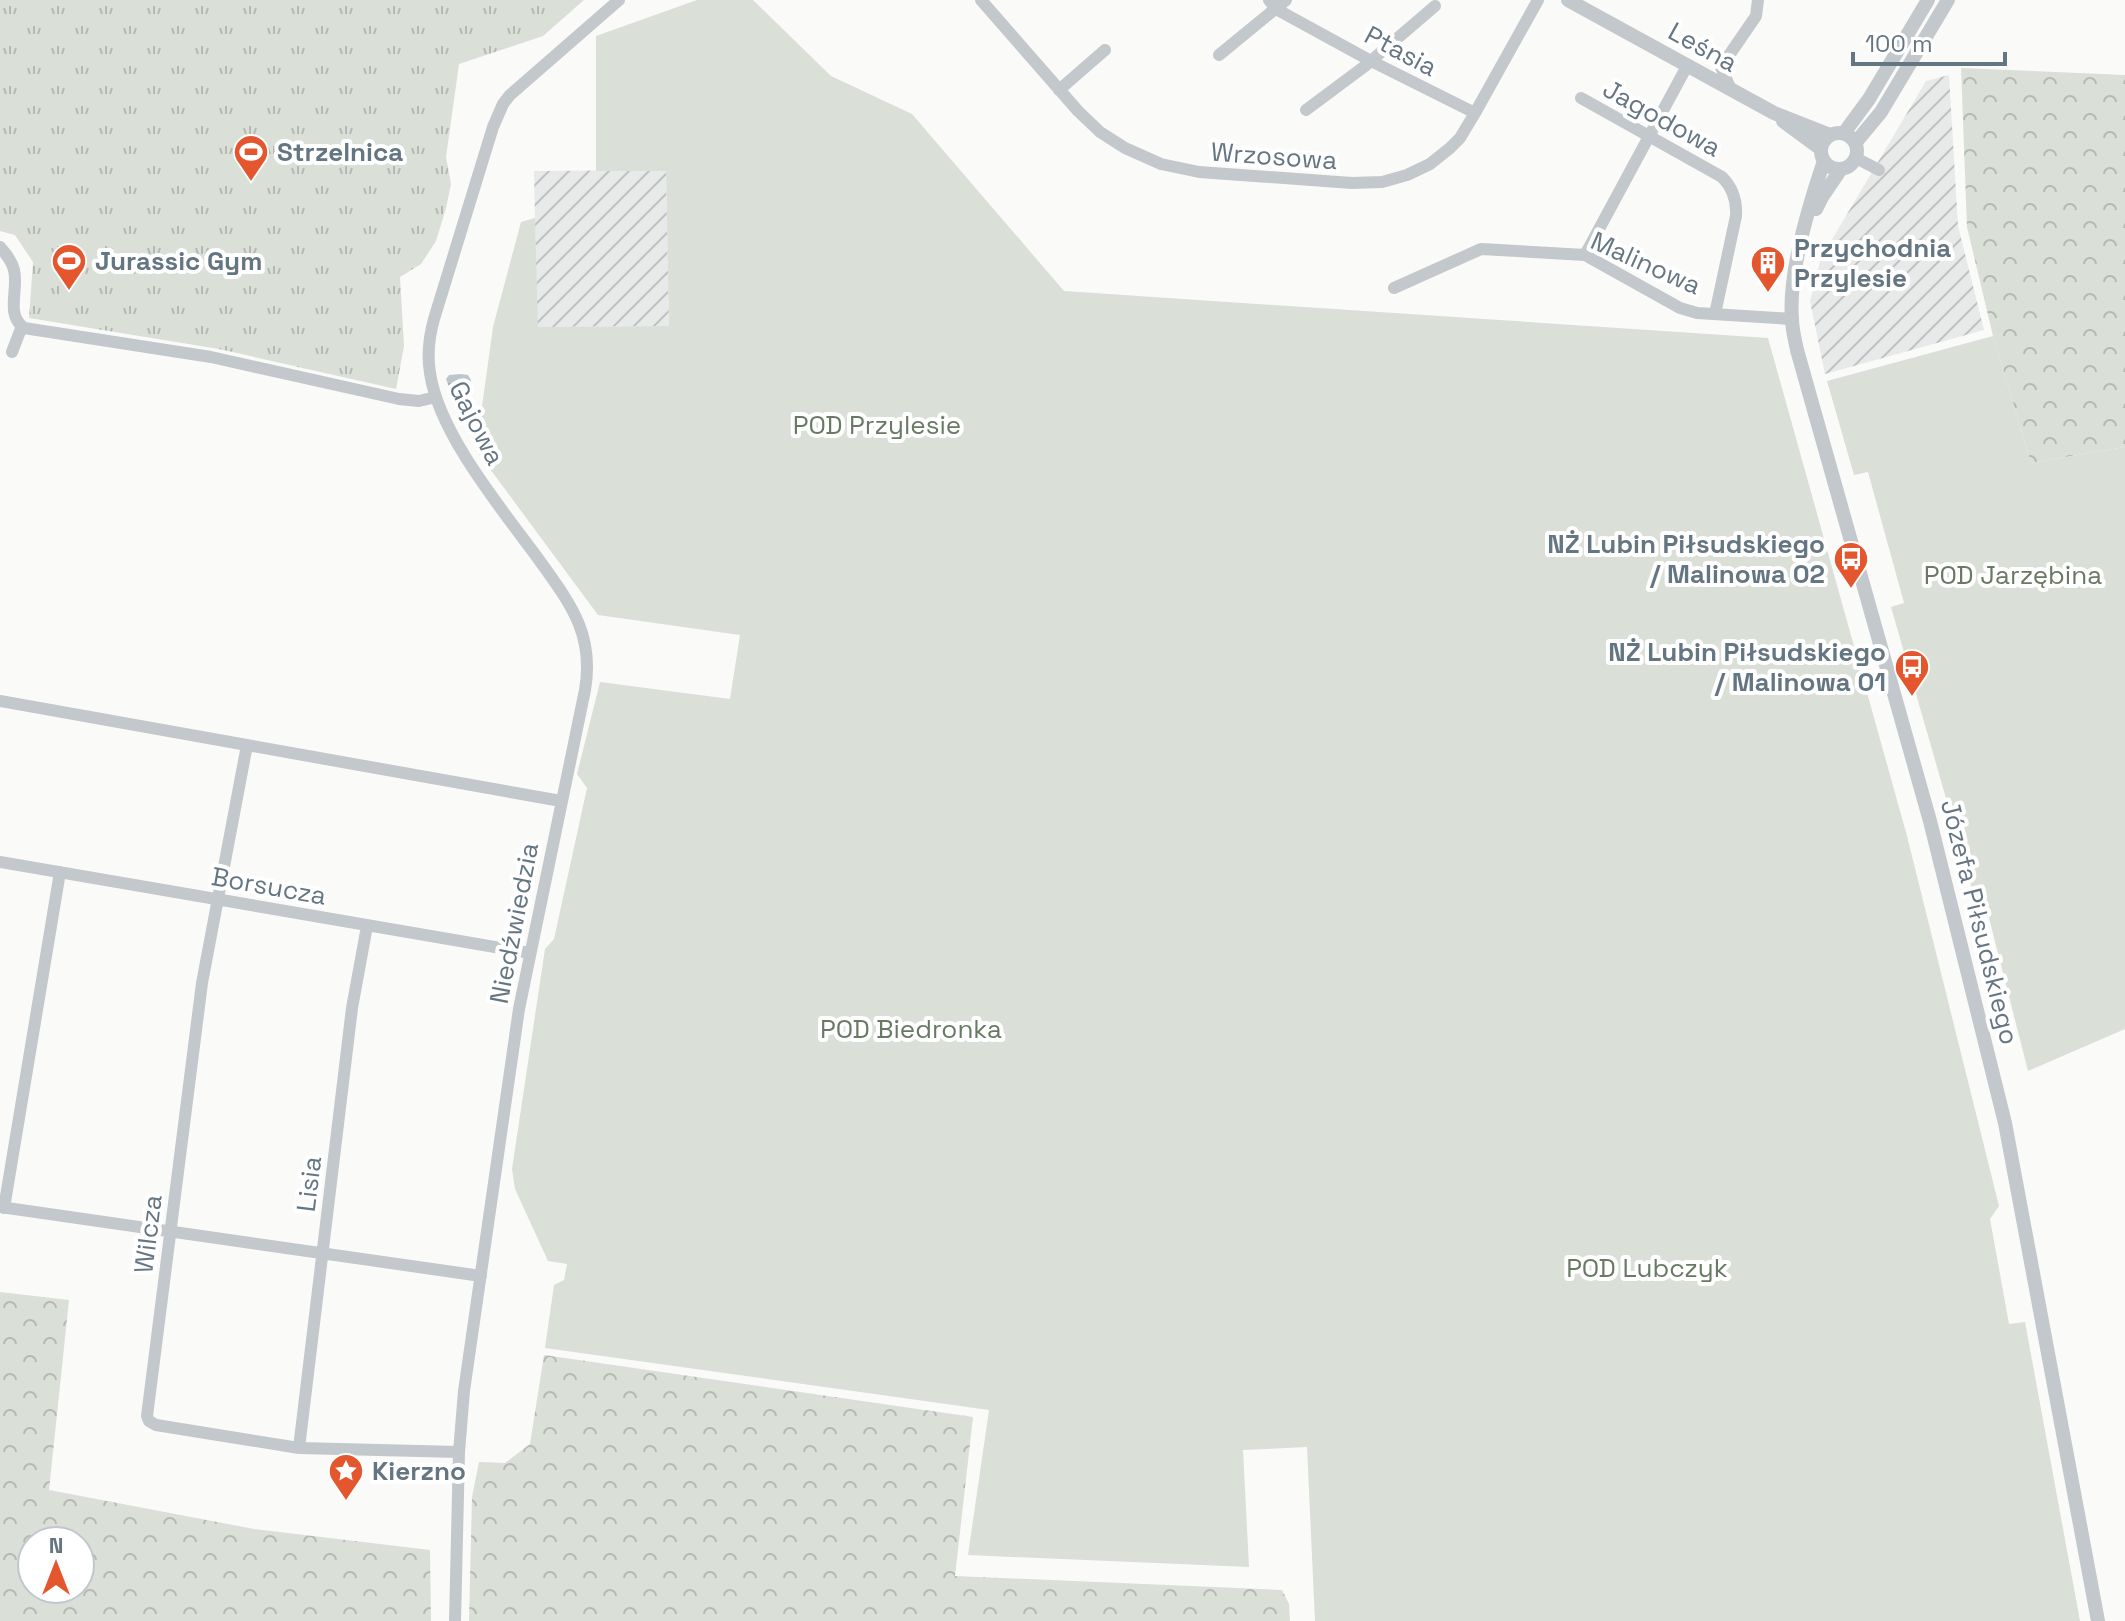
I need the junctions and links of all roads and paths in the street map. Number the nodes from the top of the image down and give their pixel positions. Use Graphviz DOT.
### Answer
graph roads {
  1 [pos="619,0"];
  2 [pos="1538,0"];
  3 [pos="1568,0"];
  4 [pos="1758,0"];
  5 [pos="1928,0"];
  6 [pos="1948,0"];
  7 [pos="984,1"];
  8 [pos="1277,3"];
  9 [pos="1435,6"];
  10 [pos="1105,50"];
  11 [pos="1219,55"];
  12 [pos="1371,61"];
  13 [pos="1687,66"];
  14 [pos="1059,90"];
  15 [pos="1731,90"];
  16 [pos="1581,98"];
  17 [pos="1306,110"];
  18 [pos="1475,113"];
  19 [pos="1774,113"];
  20 [pos="1650,136"];
  21 [pos="1843,137"];
  22 [pos="1823,155"];
  23 [pos="1856,158"];
  24 [pos="1841,169"];
  25 [pos="1879,170"];
  26 [pos="1802,242"];
  27 [pos="0,247"];
  28 [pos="1585,255"];
  29 [pos="1394,288"];
  30 [pos="1715,314"];
  31 [pos="1792,319"];
  32 [pos="22,326"];
  33 [pos="12,352"];
  34 [pos="436,397"];
  35 [pos="0,701"];
  36 [pos="247,745"];
  37 [pos="561,801"];
  38 [pos="0,862"];
  39 [pos="60,872"];
  40 [pos="218,899"];
  41 [pos="367,926"];
  42 [pos="530,953"];
  43 [pos="2,1208"];
  44 [pos="171,1232"];
  45 [pos="323,1253"];
  46 [pos="481,1276"];
  47 [pos="299,1448"];
  48 [pos="459,1452"];
  49 [pos="455,1621"];
  50 [pos="2098,1621"];
  1 -- 34 [label="street, Gajowa"];
  2 -- 18 [label="street, Wrzosowa"];
  3 -- 13 [label="street, Leśna"];
  4 -- 15 [label="street"];
  5 -- 21 [label="street"];
  6 -- 21 [label="street"];
  7 -- 14 [label="street, Wrzosowa"];
  8 -- 11 [label="street"];
  8 -- 12 [label="street, Ptasia"];
  9 -- 12 [label="street"];
  10 -- 14 [label="street"];
  12 -- 17 [label="street"];
  12 -- 18 [label="street, Ptasia"];
  13 -- 15 [label="street, Leśna"];
  13 -- 20 [label="street"];
  14 -- 18 [label="street, Wrzosowa"];
  15 -- 19 [label="street, Leśna"];
  16 -- 20 [label="street, Jagodowa"];
  19 -- 21 [label="street, Leśna"];
  19 -- 22 [label="street, Leśna"];
  20 -- 28 [label="street"];
  20 -- 30 [label="street, Jagodowa"];
  21 -- 22 [label="street"];
  21 -- 23 [label="street"];
  22 -- 24 [label="street"];
  22 -- 26 [label="street, Józefa Piłsudskiego"];
  23 -- 24 [label="street"];
  23 -- 25 [label="street"];
  24 -- 26 [label="street, Józefa Piłsudskiego"];
  26 -- 31 [label="street, Józefa Piłsudskiego"];
  27 -- 32 [label="street"];
  28 -- 29 [label="street, Malinowa"];
  28 -- 30 [label="street, Malinowa"];
  30 -- 31 [label="street, Malinowa"];
  31 -- 50 [label="street, Józefa Piłsudskiego"];
  32 -- 33 [label="street"];
  32 -- 34 [label="street"];
  34 -- 37 [label="street, Gajowa"];
  35 -- 36 [label="street"];
  36 -- 37 [label="street"];
  36 -- 40 [label="street, Wilcza"];
  37 -- 42 [label="street, Niedźwiedzia"];
  38 -- 39 [label="street, Borsucza"];
  39 -- 40 [label="street, Borsucza"];
  39 -- 43 [label="street"];
  40 -- 41 [label="street, Borsucza"];
  40 -- 44 [label="street, Wilcza"];
  41 -- 42 [label="street, Borsucza"];
  41 -- 45 [label="street, Lisia"];
  42 -- 46 [label="street, Niedźwiedzia"];
  43 -- 44 [label="street"];
  44 -- 45 [label="street"];
  44 -- 47 [label="street, Wilcza"];
  45 -- 46 [label="street"];
  45 -- 47 [label="street, Lisia"];
  46 -- 48 [label="street, Niedźwiedzia"];
  47 -- 48 [label="street, Wilcza"];
  48 -- 49 [label="street, Niedźwiedzia"];
}
